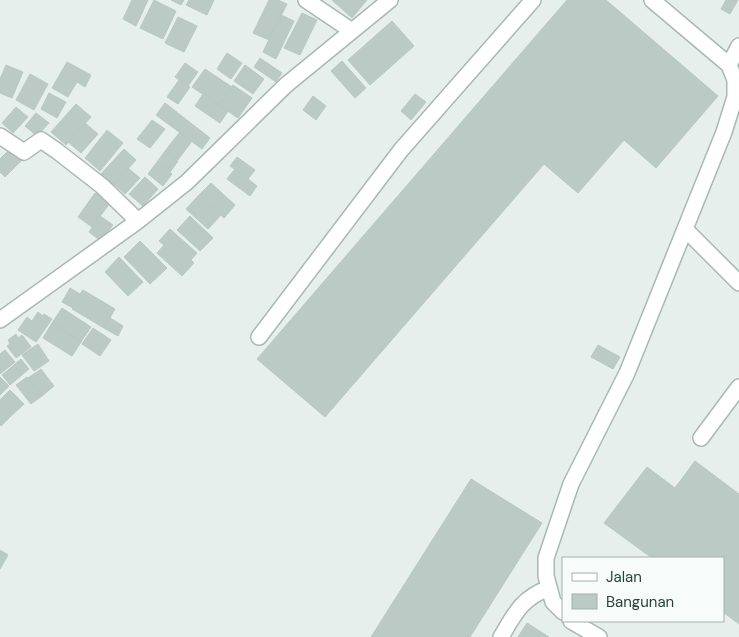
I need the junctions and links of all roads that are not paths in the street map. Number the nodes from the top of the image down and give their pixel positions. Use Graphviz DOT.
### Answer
graph roads {
  1 [pos="306,0"];
  2 [pos="390,0"];
  3 [pos="533,0"];
  4 [pos="652,0"];
  5 [pos="352,31"];
  6 [pos="739,46"];
  7 [pos="729,65"];
  8 [pos="0,136"];
  9 [pos="138,222"];
  10 [pos="685,229"];
  11 [pos="739,283"];
  12 [pos="0,320"];
  13 [pos="259,337"];
  14 [pos="739,387"];
  15 [pos="701,438"];
  16 [pos="549,588"];
  17 [pos="562,611"];
  18 [pos="573,622"];
  19 [pos="500,637"];
  20 [pos="599,637"];
  1 -- 5 [label="street"];
  2 -- 5 [label="street"];
  3 -- 13 [label="street"];
  4 -- 7 [label="street"];
  5 -- 9 [label="street"];
  6 -- 7 [label="street"];
  7 -- 10 [label="street"];
  8 -- 9 [label="street"];
  9 -- 12 [label="street"];
  10 -- 11 [label="street"];
  10 -- 16 [label="street"];
  14 -- 15 [label="street"];
  16 -- 17 [label="street"];
  16 -- 19 [label="street"];
  18 -- 20 [label="street"];
}
